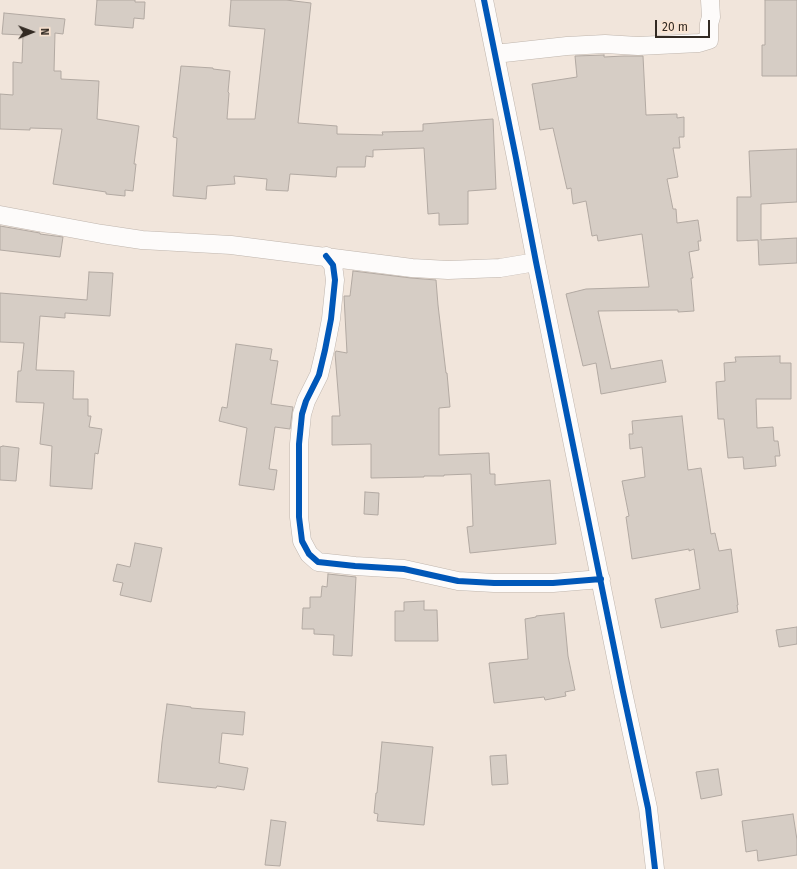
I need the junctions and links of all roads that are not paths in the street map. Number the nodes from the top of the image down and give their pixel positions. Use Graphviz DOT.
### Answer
graph roads {
  1 [pos="484,0"];
  2 [pos="710,0"];
  3 [pos="495,54"];
  4 [pos="0,215"];
  5 [pos="326,256"];
  6 [pos="536,262"];
  7 [pos="601,579"];
  8 [pos="655,869"];
  1 -- 3 [label="street"];
  2 -- 3 [label="street"];
  3 -- 6 [label="street"];
  4 -- 5 [label="street"];
  5 -- 6 [label="street"];
  5 -- 7 [label="street"];
  6 -- 7 [label="street"];
  7 -- 8 [label="street"];
}
